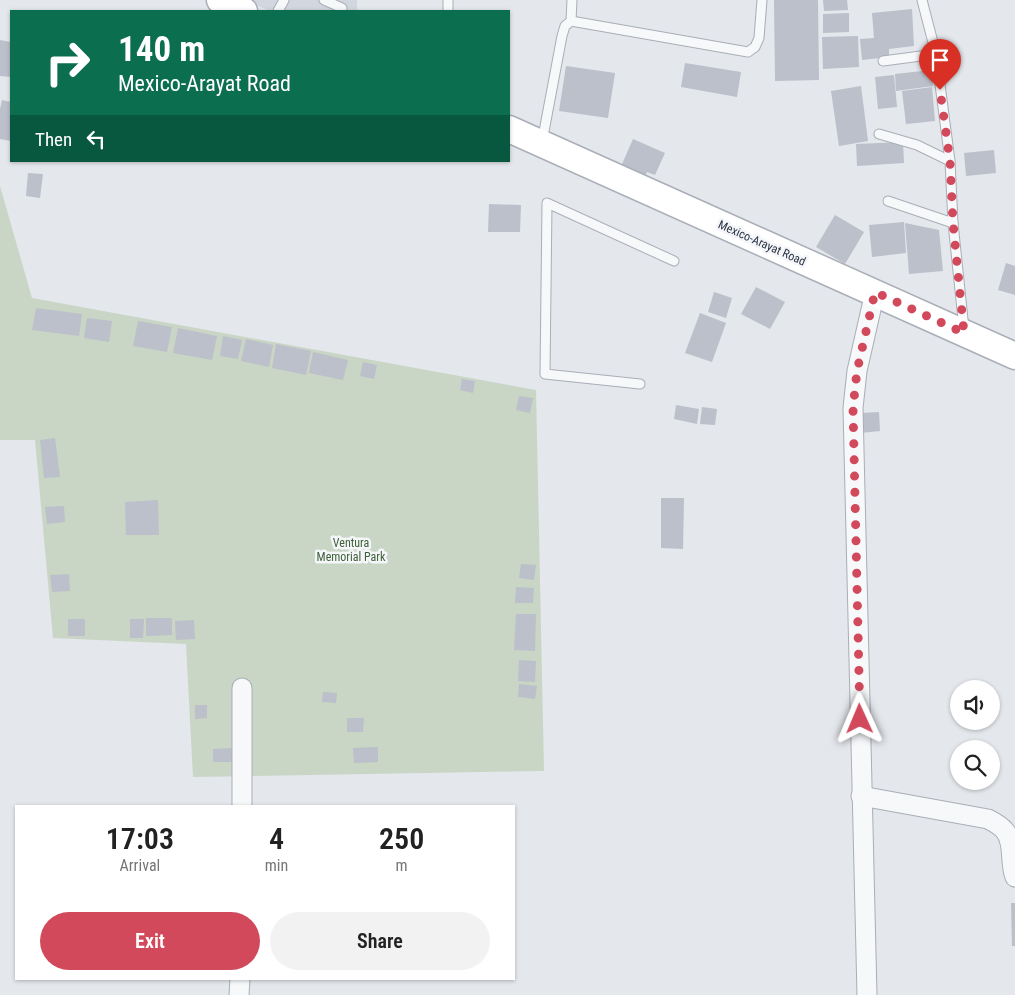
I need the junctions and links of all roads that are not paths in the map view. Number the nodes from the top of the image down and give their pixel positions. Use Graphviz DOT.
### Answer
graph roads {
  1 [pos="220,0"];
  2 [pos="324,0"];
  3 [pos="572,0"];
  4 [pos="762,0"];
  5 [pos="922,0"];
  6 [pos="342,8"];
  7 [pos="242,10"];
  8 [pos="571,21"];
  9 [pos="936,54"];
  10 [pos="883,61"];
  11 [pos="510,129"];
  12 [pos="879,134"];
  13 [pos="542,145"];
  14 [pos="950,161"];
  15 [pos="888,201"];
  16 [pos="953,223"];
  17 [pos="674,261"];
  18 [pos="875,292"];
  19 [pos="964,333"];
  20 [pos="1015,356"];
  21 [pos="640,384"];
  22 [pos="242,688"];
  23 [pos="861,796"];
  24 [pos="242,805"];
  25 [pos="1015,877"];
  26 [pos="240,980"];
  27 [pos="239,995"];
  28 [pos="867,995"];
  1 -- 7 [label="main road"];
  2 -- 6 [label="lane"];
  3 -- 8 [label="lane"];
  4 -- 8 [label="lane"];
  5 -- 9 [label="lane"];
  8 -- 13 [label="lane"];
  9 -- 10 [label="lane"];
  9 -- 14 [label="lane"];
  11 -- 13 [label="main road, Mexico-Arayat Road"];
  12 -- 14 [label="lane"];
  13 -- 18 [label="main road, Mexico-Arayat Road"];
  14 -- 16 [label="lane"];
  15 -- 16 [label="lane"];
  16 -- 19 [label="lane"];
  17 -- 21 [label="lane"];
  18 -- 19 [label="main road, Mexico-Arayat Road"];
  18 -- 23 [label="street"];
  19 -- 20 [label="main road, Mexico-Arayat Road"];
  22 -- 24 [label="street"];
  23 -- 25 [label="street"];
  23 -- 28 [label="street"];
  26 -- 27 [label="street"];
}
